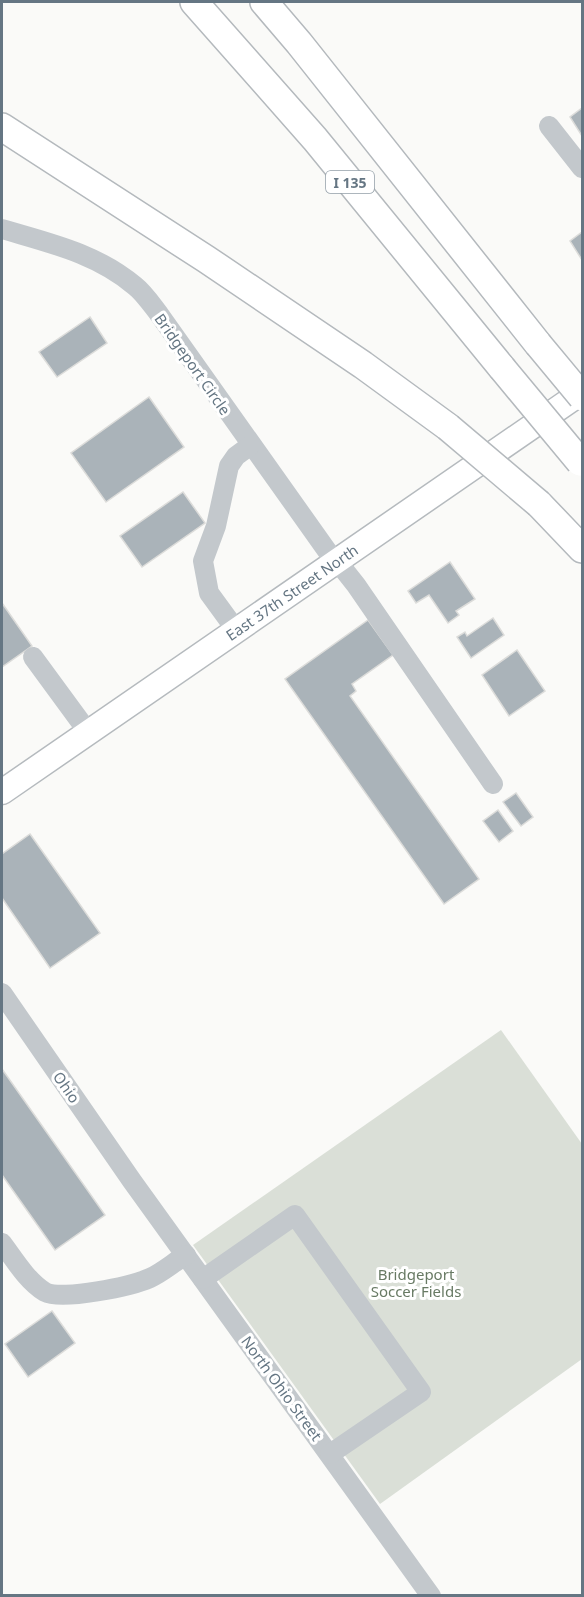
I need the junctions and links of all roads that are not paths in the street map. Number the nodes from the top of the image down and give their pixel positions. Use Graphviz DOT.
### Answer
graph roads {
  1 [pos="194,2"];
  2 [pos="264,2"];
  3 [pos="270,2"];
  4 [pos="299,42"];
  5 [pos="549,126"];
  6 [pos="2,128"];
  7 [pos="582,168"];
  8 [pos="2,229"];
  9 [pos="582,392"];
  10 [pos="582,397"];
  11 [pos="250,445"];
  12 [pos="581,464"];
  13 [pos="582,549"];
  14 [pos="336,562"];
  15 [pos="236,630"];
  16 [pos="33,657"];
  17 [pos="88,732"];
  18 [pos="493,784"];
  19 [pos="2,792"];
  20 [pos="2,993"];
  21 [pos="132,1181"];
  22 [pos="2,1243"];
  23 [pos="186,1255"];
  24 [pos="203,1279"];
  25 [pos="330,1454"];
  26 [pos="431,1596"];
  1 -- 12 [label="highway, I 135, bridge"];
  2 -- 4 [label="highway, I 135"];
  3 -- 4 [label="highway"];
  4 -- 10 [label="highway, I 135, bridge"];
  5 -- 7 [label="street"];
  6 -- 13 [label="highway, bridge"];
  8 -- 11 [label="street, Bridgeport Circle"];
  9 -- 14 [label="main road, East 37th Street North"];
  11 -- 14 [label="street, Bridgeport Circle"];
  11 -- 15 [label="street"];
  14 -- 15 [label="main road, East 37th Street North"];
  14 -- 18 [label="street, Bridgeport Circle"];
  15 -- 17 [label="main road, East 37th Street North"];
  16 -- 17 [label="street"];
  17 -- 19 [label="main road, East 37th Street North"];
  20 -- 21 [label="street, Ohio"];
  21 -- 23 [label="street, North Ohio Street"];
  22 -- 23 [label="street"];
  23 -- 24 [label="street, North Ohio Street"];
  24 -- 25 [label="street, North Ohio Street"];
  24 -- 25 [label="street"];
  25 -- 26 [label="street, North Ohio Street"];
}
